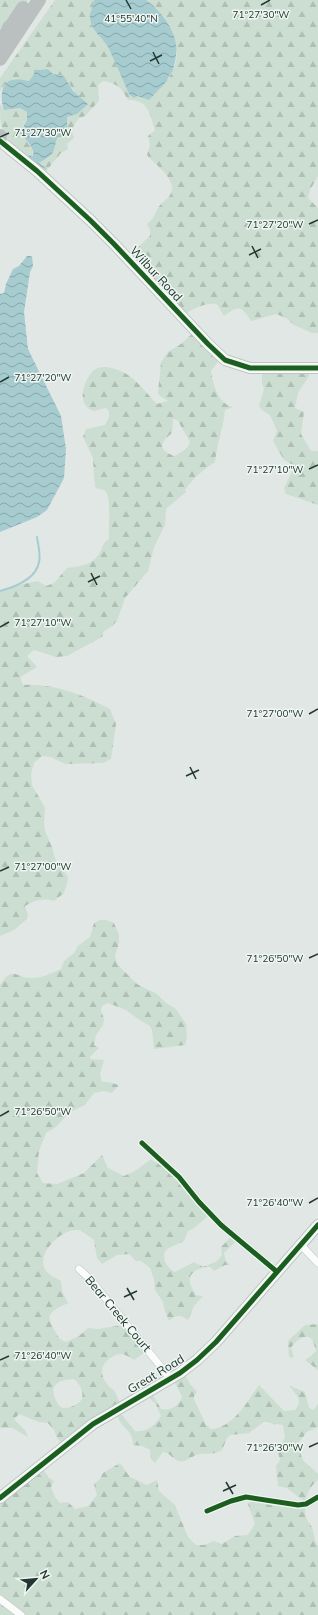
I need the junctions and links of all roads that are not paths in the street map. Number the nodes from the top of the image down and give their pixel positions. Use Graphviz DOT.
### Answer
graph roads {
  1 [pos="29,0"];
  2 [pos="40,0"];
  3 [pos="0,43"];
  4 [pos="0,59"];
  5 [pos="0,136"];
  6 [pos="0,141"];
  7 [pos="318,368"];
  8 [pos="142,1143"];
  9 [pos="318,1225"];
  10 [pos="300,1244"];
  11 [pos="318,1262"];
  12 [pos="79,1269"];
  13 [pos="276,1272"];
  14 [pos="170,1378"];
  15 [pos="318,1497"];
  16 [pos="0,1498"];
  17 [pos="207,1511"];
  18 [pos="0,1599"];
  19 [pos="21,1615"];
  1 -- 3 [label="highway"];
  2 -- 4 [label="highway"];
  5 -- 6 [label="highway"];
  6 -- 7 [label="street, Wilbur Road"];
  8 -- 13 [label="street"];
  9 -- 10 [label="street, Great Road"];
  10 -- 11 [label="street"];
  10 -- 13 [label="street, Great Road"];
  12 -- 14 [label="street, Bear Creek Court"];
  13 -- 14 [label="street, Great Road"];
  14 -- 16 [label="street, Great Road"];
  15 -- 17 [label="street"];
  18 -- 19 [label="street"];
}
